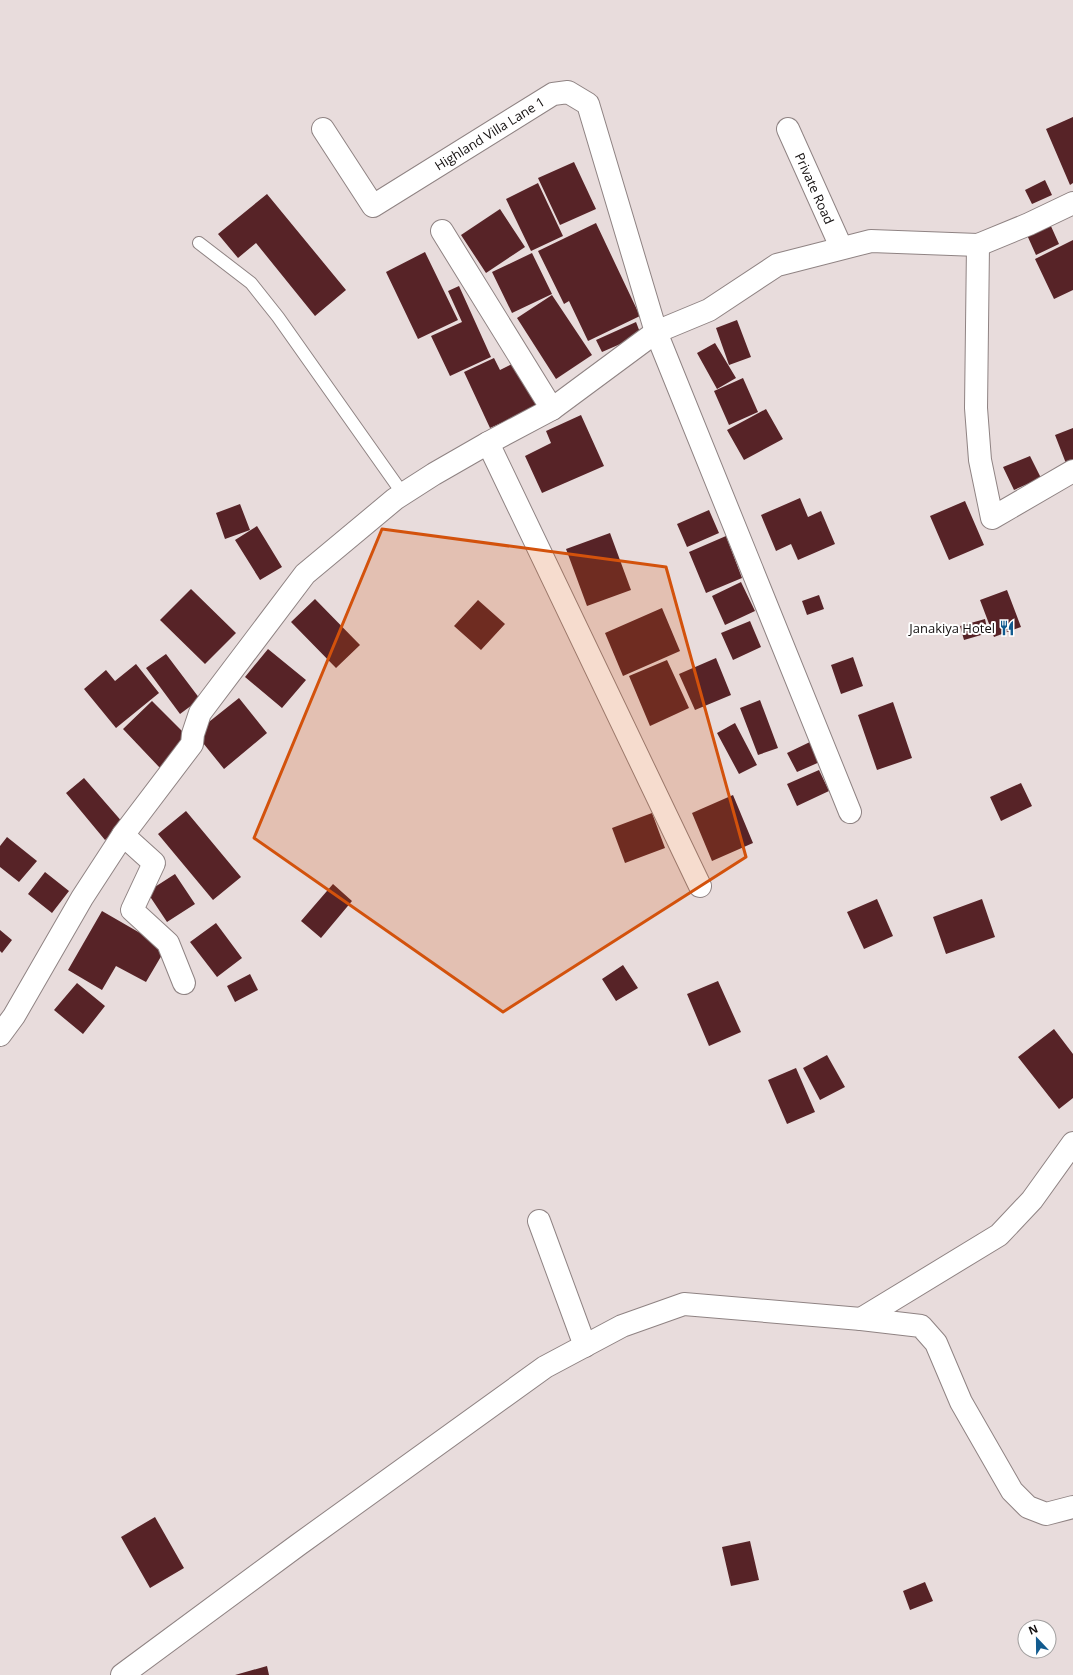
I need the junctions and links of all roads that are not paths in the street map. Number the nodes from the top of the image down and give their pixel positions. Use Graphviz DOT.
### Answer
graph roads {
  1 [pos="323,129"];
  2 [pos="788,129"];
  3 [pos="1073,203"];
  4 [pos="442,231"];
  5 [pos="199,243"];
  6 [pos="978,245"];
  7 [pos="841,248"];
  8 [pos="656,332"];
  9 [pos="552,409"];
  10 [pos="488,443"];
  11 [pos="1073,470"];
  12 [pos="403,494"];
  13 [pos="850,812"];
  14 [pos="123,835"];
  15 [pos="700,886"];
  16 [pos="184,983"];
  17 [pos="0,1035"];
  18 [pos="1073,1143"];
  19 [pos="539,1221"];
  20 [pos="861,1319"];
  21 [pos="586,1346"];
  22 [pos="1073,1507"];
  23 [pos="122,1675"];
  1 -- 8 [label="street, Highland Villa Lane 1"];
  2 -- 7 [label="street, Private Road"];
  3 -- 6 [label="street"];
  4 -- 9 [label="street"];
  5 -- 12 [label="lane"];
  6 -- 7 [label="street"];
  6 -- 11 [label="street"];
  7 -- 8 [label="street"];
  8 -- 9 [label="street"];
  8 -- 13 [label="street"];
  9 -- 10 [label="street"];
  10 -- 12 [label="street"];
  10 -- 15 [label="street"];
  12 -- 14 [label="street"];
  14 -- 16 [label="street"];
  14 -- 17 [label="street"];
  18 -- 20 [label="street"];
  19 -- 21 [label="street"];
  20 -- 21 [label="street"];
  20 -- 22 [label="street"];
  21 -- 23 [label="street"];
}
